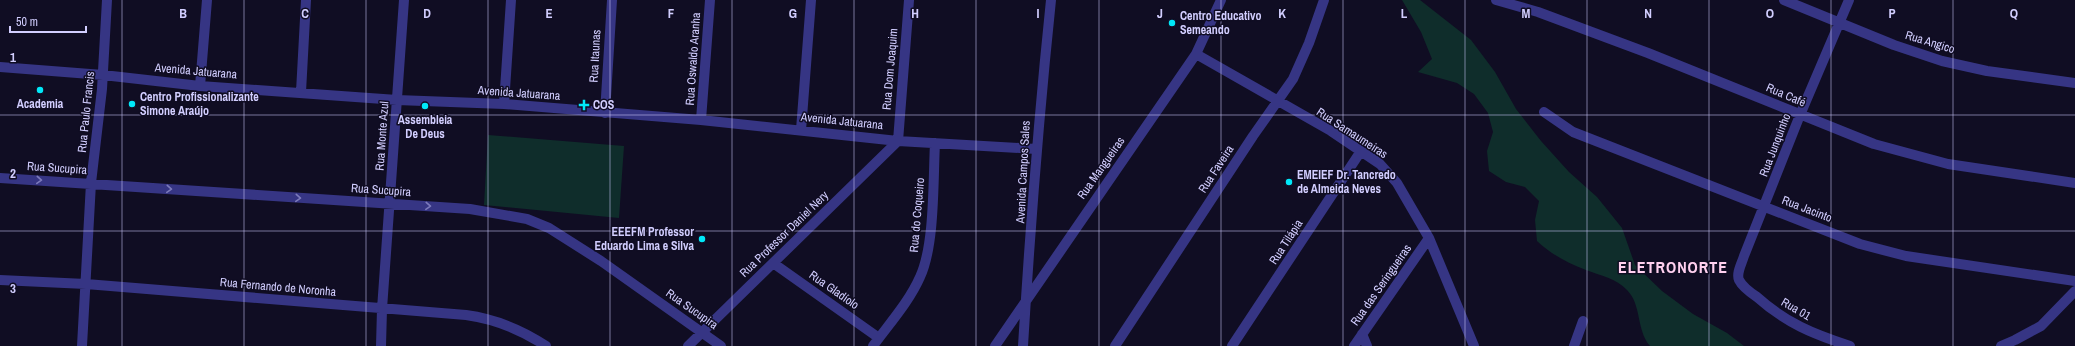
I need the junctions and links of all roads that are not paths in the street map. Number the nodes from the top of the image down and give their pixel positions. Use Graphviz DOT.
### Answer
graph roads {
  1 [pos="107,0"];
  2 [pos="207,0"];
  3 [pos="306,0"];
  4 [pos="404,0"];
  5 [pos="511,0"];
  6 [pos="612,0"];
  7 [pos="710,0"];
  8 [pos="811,0"];
  9 [pos="909,0"];
  10 [pos="1051,0"];
  11 [pos="1221,0"];
  12 [pos="1324,0"];
  13 [pos="1496,0"];
  14 [pos="1784,0"];
  15 [pos="1849,0"];
  16 [pos="1840,22"];
  17 [pos="1196,54"];
  18 [pos="0,67"];
  19 [pos="103,75"];
  20 [pos="2075,83"];
  21 [pos="200,86"];
  22 [pos="301,92"];
  23 [pos="397,100"];
  24 [pos="1279,100"];
  25 [pos="504,104"];
  26 [pos="1544,112"];
  27 [pos="605,113"];
  28 [pos="1800,115"];
  29 [pos="701,120"];
  30 [pos="801,130"];
  31 [pos="898,141"];
  32 [pos="935,143"];
  33 [pos="1036,149"];
  34 [pos="1361,151"];
  35 [pos="0,178"];
  36 [pos="91,183"];
  37 [pos="2075,183"];
  38 [pos="390,204"];
  39 [pos="1765,206"];
  40 [pos="1429,238"];
  41 [pos="773,263"];
  42 [pos="1739,279"];
  43 [pos="0,280"];
  44 [pos="2075,281"];
  45 [pos="86,284"];
  46 [pos="2075,291"];
  47 [pos="1027,299"];
  48 [pos="382,309"];
  49 [pos="1583,321"];
  50 [pos="702,332"];
  51 [pos="1362,334"];
  52 [pos="876,342"];
  53 [pos="82,346"];
  54 [pos="381,346"];
  55 [pos="546,346"];
  56 [pos="688,346"];
  57 [pos="721,346"];
  58 [pos="995,346"];
  59 [pos="1023,346"];
  60 [pos="1115,346"];
  61 [pos="1232,346"];
  62 [pos="1354,346"];
  63 [pos="1366,346"];
  64 [pos="1474,346"];
  65 [pos="1574,346"];
  66 [pos="1850,346"];
  67 [pos="2001,346"];
  1 -- 19 [label="street, Rua Paulo Francis"];
  2 -- 21 [label="street"];
  3 -- 22 [label="street"];
  4 -- 23 [label="street, Rua Monte Azul"];
  5 -- 25 [label="street"];
  6 -- 27 [label="street, Rua Itaunas"];
  7 -- 29 [label="street, Rua Oswaldo Aranha"];
  8 -- 30 [label="street"];
  9 -- 31 [label="street, Rua Dom Joaquim"];
  10 -- 33 [label="street, Avenida Campos Sales"];
  11 -- 17 [label="street, Rua Mangueiras"];
  12 -- 24 [label="street, Rua Faveira"];
  13 -- 28 [label="street, Rua Café"];
  14 -- 16 [label="street, Rua Angico"];
  15 -- 16 [label="street, Rua Junquinho"];
  16 -- 20 [label="street, Rua Angico"];
  16 -- 28 [label="street, Rua Junquinho"];
  17 -- 24 [label="street, Rua Samaumeiras"];
  17 -- 47 [label="street, Rua Mangueiras"];
  18 -- 19 [label="street, Avenida Jatuarana"];
  19 -- 21 [label="street, Avenida Jatuarana"];
  19 -- 36 [label="street, Rua Paulo Francis"];
  21 -- 22 [label="street, Avenida Jatuarana"];
  22 -- 23 [label="street, Avenida Jatuarana"];
  23 -- 25 [label="street, Avenida Jatuarana"];
  23 -- 38 [label="street, Rua Monte Azul"];
  24 -- 34 [label="street, Rua Samaumeiras"];
  24 -- 60 [label="street, Rua Faveira"];
  25 -- 27 [label="street, Avenida Jatuarana"];
  26 -- 39 [label="street, Rua Jacinto"];
  27 -- 29 [label="street, Avenida Jatuarana"];
  28 -- 37 [label="street, Rua Café"];
  28 -- 39 [label="street, Rua Junquinho"];
  29 -- 30 [label="street, Avenida Jatuarana"];
  30 -- 31 [label="street, Avenida Jatuarana"];
  31 -- 32 [label="street, Avenida Jatuarana"];
  31 -- 41 [label="street, Rua Professor Daniel Nery"];
  32 -- 33 [label="street, Avenida Jatuarana"];
  32 -- 52 [label="street, Rua do Coqueiro"];
  33 -- 47 [label="street, Avenida Campos Sales"];
  34 -- 40 [label="street, Rua Samaumeiras"];
  34 -- 61 [label="street, Rua Tilápia"];
  35 -- 36 [label="street, Rua Sucupira, one-way"];
  36 -- 38 [label="street, Rua Sucupira, one-way"];
  36 -- 45 [label="street, Rua Paulo Francis"];
  38 -- 48 [label="street, Rua Monte Azul"];
  38 -- 50 [label="street, Rua Sucupira, one-way"];
  39 -- 42 [label="street, Rua Junquinho"];
  39 -- 44 [label="street, Rua Jacinto"];
  40 -- 51 [label="street, Rua das Seringueiras"];
  40 -- 64 [label="street, Rua Samaumeiras"];
  41 -- 50 [label="street, Rua Professor Daniel Nery"];
  41 -- 52 [label="street, Rua Gladíolo"];
  42 -- 66 [label="street, Rua 01"];
  43 -- 45 [label="street, Rua Fernando de Noronha"];
  45 -- 48 [label="street, Rua Fernando de Noronha"];
  45 -- 53 [label="street, Rua Paulo Francis"];
  46 -- 67 [label="street"];
  47 -- 58 [label="street, Rua Mangueiras"];
  47 -- 59 [label="street, Avenida Campos Sales"];
  48 -- 54 [label="street, Rua Monte Azul"];
  48 -- 55 [label="street, Rua Fernando de Noronha"];
  49 -- 65 [label="street"];
  50 -- 56 [label="street, Rua Professor Daniel Nery"];
  50 -- 57 [label="street, Rua Sucupira"];
  51 -- 62 [label="street, Rua das Seringueiras"];
  51 -- 63 [label="street"];
}
